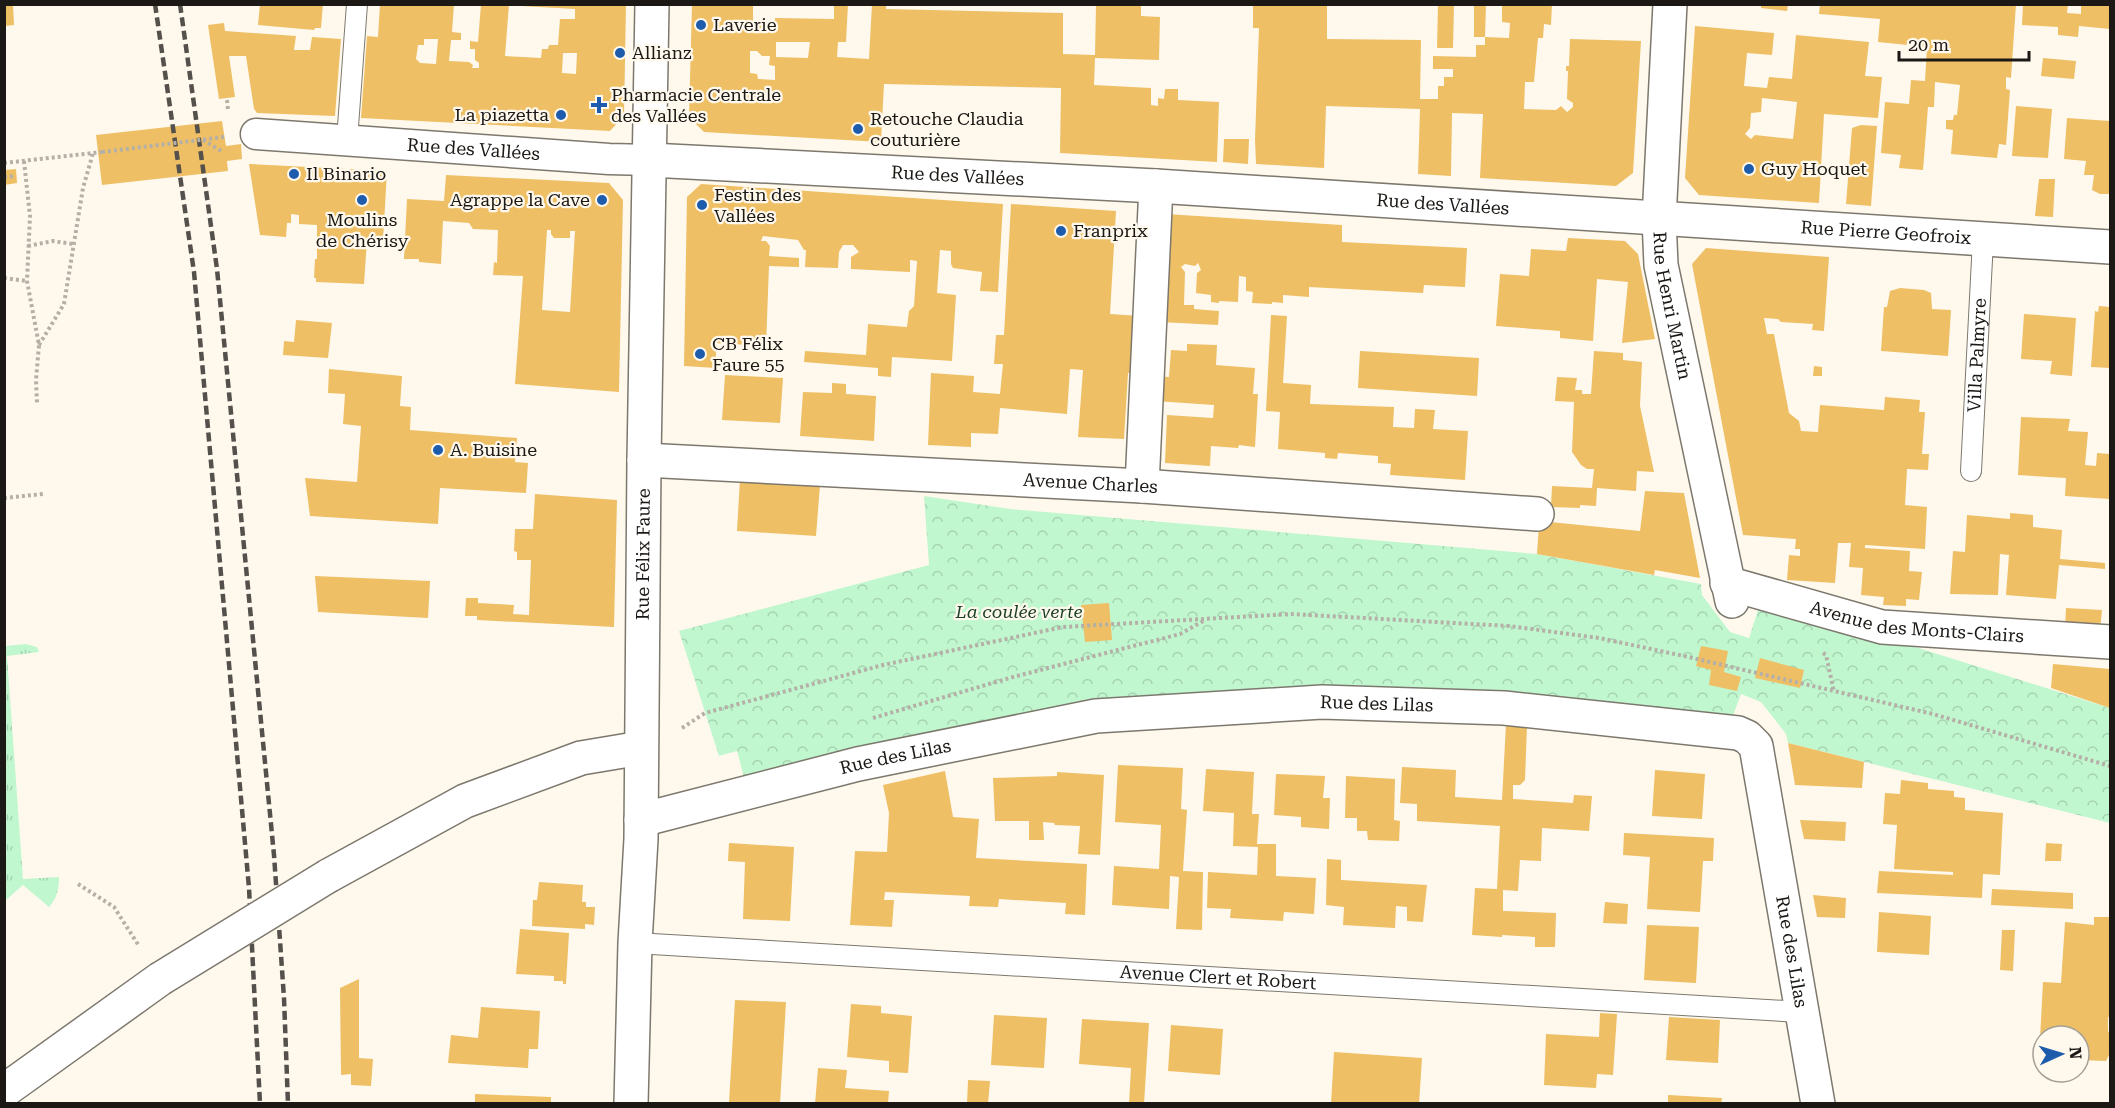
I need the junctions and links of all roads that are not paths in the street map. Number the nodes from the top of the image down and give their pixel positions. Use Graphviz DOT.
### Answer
graph roads {
  1 [pos="357,4"];
  2 [pos="652,4"];
  3 [pos="1670,4"];
  4 [pos="256,134"];
  5 [pos="346,140"];
  6 [pos="650,160"];
  7 [pos="1156,186"];
  8 [pos="1659,219"];
  9 [pos="1983,240"];
  10 [pos="2110,247"];
  11 [pos="644,460"];
  12 [pos="1971,471"];
  13 [pos="1142,486"];
  14 [pos="1537,514"];
  15 [pos="1729,592"];
  16 [pos="2110,642"];
  17 [pos="641,748"];
  18 [pos="641,820"];
  19 [pos="635,944"];
  20 [pos="1801,1012"];
  21 [pos="4,1091"];
  22 [pos="631,1104"];
  23 [pos="1818,1104"];
  1 -- 5 [label="lane"];
  2 -- 6 [label="street, Rue Félix Faure"];
  3 -- 8 [label="street, Rue Henri Martin"];
  4 -- 5 [label="street, Rue des Vallées"];
  5 -- 6 [label="street, Rue des Vallées"];
  6 -- 7 [label="street, Rue des Vallées"];
  6 -- 11 [label="street, Rue Félix Faure"];
  7 -- 8 [label="street, Rue des Vallées"];
  7 -- 13 [label="street"];
  8 -- 9 [label="street, Rue Pierre Geofroix"];
  8 -- 15 [label="street, Rue Henri Martin"];
  9 -- 10 [label="street, Rue Pierre Geofroix"];
  9 -- 12 [label="lane, Villa Palmyre"];
  11 -- 13 [label="street, Avenue Charles"];
  11 -- 17 [label="street, Rue Félix Faure"];
  13 -- 14 [label="street, Avenue Charles"];
  15 -- 16 [label="street, Avenue des Monts-Clairs"];
  17 -- 18 [label="street, Rue Félix Faure"];
  17 -- 21 [label="street, bridge"];
  18 -- 19 [label="street, Rue Félix Faure"];
  18 -- 20 [label="street, Rue des Lilas"];
  19 -- 20 [label="lane, Avenue Clert et Robert"];
  19 -- 22 [label="street, Rue Félix Faure"];
  20 -- 23 [label="street, Rue des Lilas"];
}
